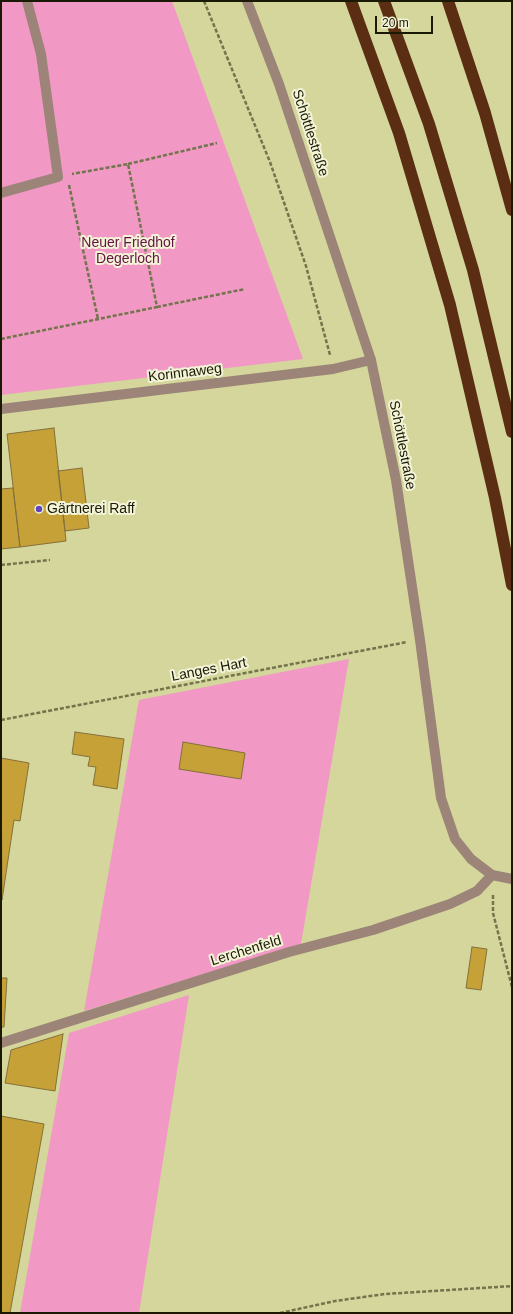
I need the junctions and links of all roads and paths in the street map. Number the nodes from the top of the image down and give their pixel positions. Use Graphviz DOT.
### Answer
graph roads {
  1 [pos="27,1"];
  2 [pos="204,1"];
  3 [pos="247,1"];
  4 [pos="351,1"];
  5 [pos="384,1"];
  6 [pos="448,1"];
  7 [pos="217,143"];
  8 [pos="128,164"];
  9 [pos="62,176"];
  10 [pos="1,193"];
  11 [pos="512,210"];
  12 [pos="245,289"];
  13 [pos="157,307"];
  14 [pos="98,319"];
  15 [pos="1,339"];
  16 [pos="371,360"];
  17 [pos="333,369"];
  18 [pos="1,409"];
  19 [pos="512,432"];
  20 [pos="50,560"];
  21 [pos="1,565"];
  22 [pos="512,585"];
  23 [pos="420,640"];
  24 [pos="1,720"];
  25 [pos="492,875"];
  26 [pos="512,879"];
  27 [pos="512,987"];
  28 [pos="1,1043"];
  29 [pos="512,1286"];
  30 [pos="280,1313"];
  1 -- 9 [label="street"];
  2 -- 17 [label="path"];
  3 -- 16 [label="street, Schöttlestraße"];
  4 -- 22 [label="highway"];
  5 -- 19 [label="highway"];
  6 -- 11 [label="highway"];
  7 -- 8 [label="path"];
  8 -- 9 [label="path"];
  8 -- 13 [label="path"];
  9 -- 10 [label="street"];
  9 -- 14 [label="path"];
  12 -- 13 [label="path"];
  13 -- 14 [label="path"];
  14 -- 15 [label="path"];
  16 -- 17 [label="street, Korinnaweg"];
  16 -- 23 [label="street, Schöttlestraße"];
  17 -- 18 [label="street, Korinnaweg"];
  20 -- 21 [label="path"];
  23 -- 24 [label="path, Langes Hart"];
  23 -- 25 [label="street, Schöttlestraße"];
  25 -- 26 [label="street, Schöttlestraße"];
  25 -- 27 [label="path"];
  25 -- 28 [label="street, Lerchenfeld"];
  29 -- 30 [label="path"];
}
